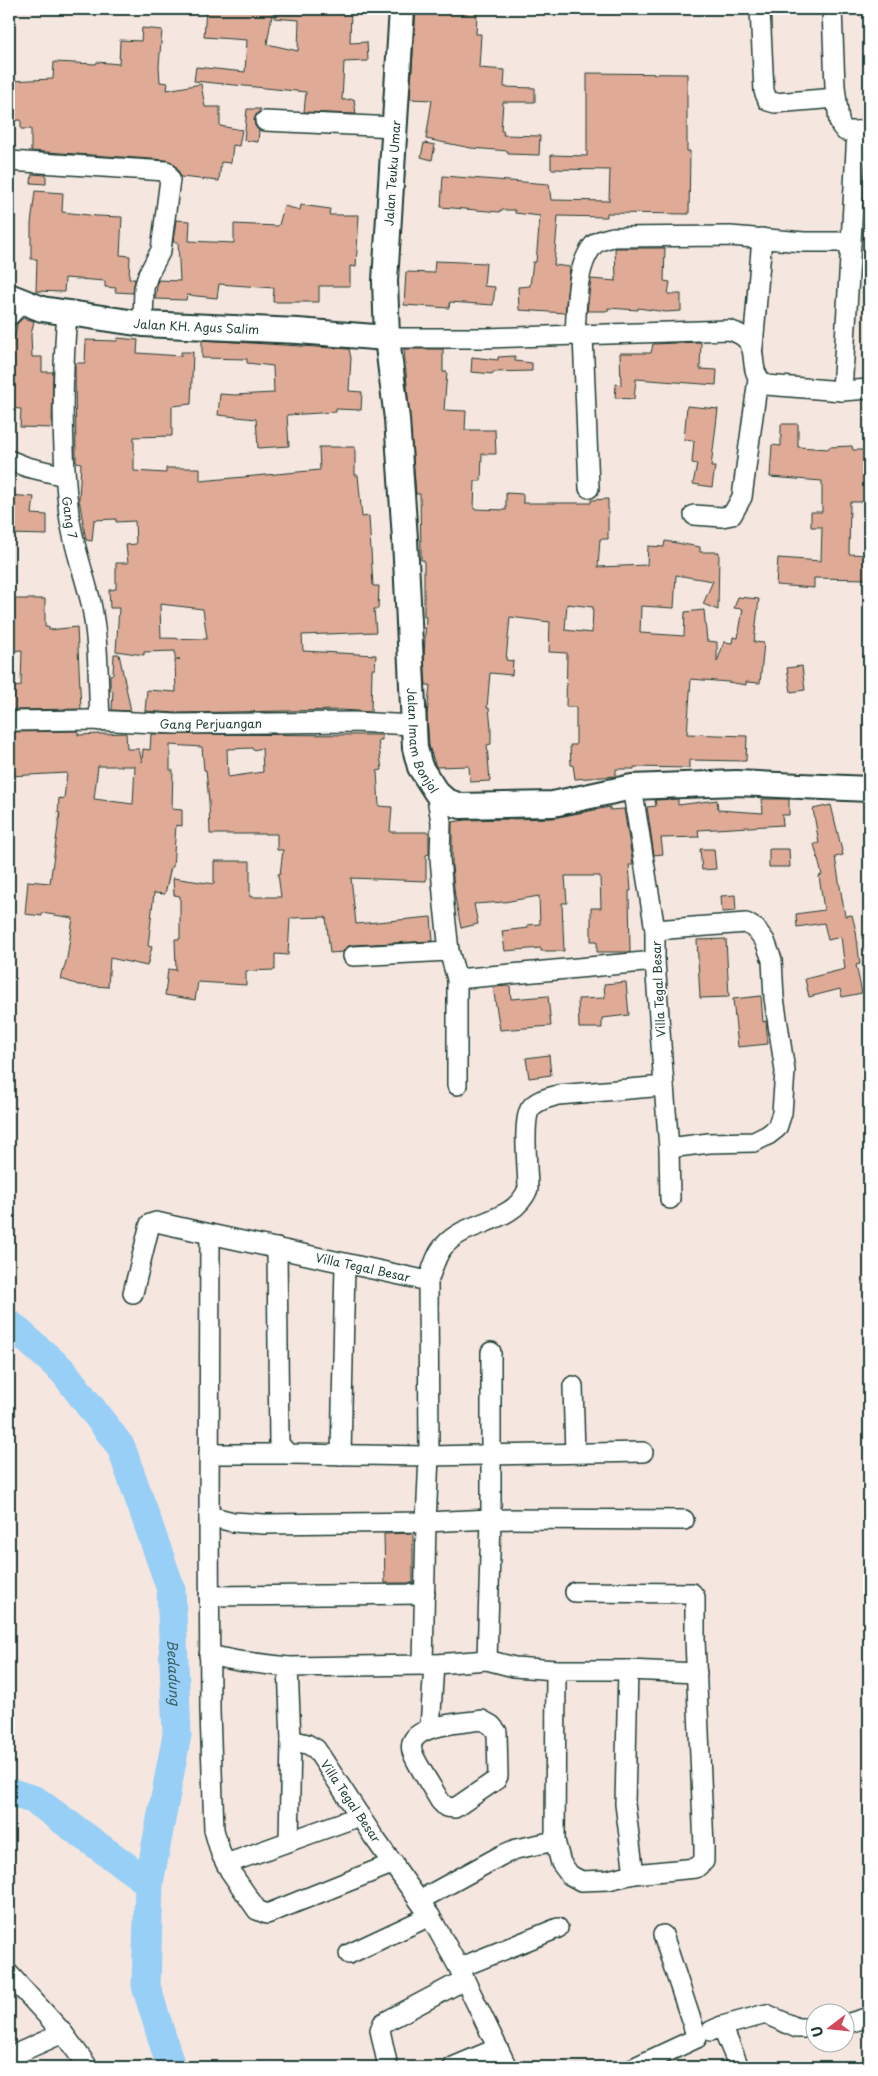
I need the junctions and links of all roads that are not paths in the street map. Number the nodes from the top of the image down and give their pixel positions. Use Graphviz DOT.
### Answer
graph roads {
  1 [pos="402,9"];
  2 [pos="760,9"];
  3 [pos="832,9"];
  4 [pos="836,98"];
  5 [pos="266,121"];
  6 [pos="395,127"];
  7 [pos="863,130"];
  8 [pos="9,161"];
  9 [pos="762,238"];
  10 [pos="851,242"];
  11 [pos="13,305"];
  12 [pos="67,313"];
  13 [pos="143,324"];
  14 [pos="579,335"];
  15 [pos="387,338"];
  16 [pos="753,346"];
  17 [pos="758,379"];
  18 [pos="869,389"];
  19 [pos="842,390"];
  20 [pos="9,460"];
  21 [pos="65,476"];
  22 [pos="589,488"];
  23 [pos="694,515"];
  24 [pos="100,720"];
  25 [pos="9,721"];
  26 [pos="413,725"];
  27 [pos="632,787"];
  28 [pos="869,789"];
  29 [pos="436,792"];
  30 [pos="654,930"];
  31 [pos="449,951"];
  32 [pos="353,956"];
  33 [pos="655,960"];
  34 [pos="456,979"];
  35 [pos="457,1085"];
  36 [pos="664,1086"];
  37 [pos="669,1148"];
  38 [pos="670,1199"];
  39 [pos="210,1234"];
  40 [pos="277,1248"];
  41 [pos="345,1264"];
  42 [pos="428,1281"];
  43 [pos="133,1292"];
  44 [pos="491,1352"];
  45 [pos="574,1386"];
  46 [pos="643,1452"];
  47 [pos="574,1453"];
  48 [pos="209,1454"];
  49 [pos="290,1454"];
  50 [pos="490,1454"];
  51 [pos="341,1455"];
  52 [pos="429,1456"];
  53 [pos="209,1516"];
  54 [pos="491,1519"];
  55 [pos="684,1520"];
  56 [pos="426,1522"];
  57 [pos="575,1592"];
  58 [pos="425,1594"];
  59 [pos="209,1596"];
  60 [pos="209,1655"];
  61 [pos="487,1660"];
  62 [pos="428,1664"];
  63 [pos="288,1667"];
  64 [pos="556,1670"];
  65 [pos="628,1670"];
  66 [pos="697,1674"];
  67 [pos="430,1728"];
  68 [pos="291,1740"];
  69 [pos="360,1816"];
  70 [pos="555,1841"];
  71 [pos="289,1842"];
  72 [pos="394,1863"];
  73 [pos="226,1864"];
  74 [pos="634,1874"];
  75 [pos="425,1908"];
  76 [pos="558,1928"];
  77 [pos="663,1935"];
  78 [pos="349,1954"];
  79 [pos="9,1974"];
  80 [pos="462,1974"];
  81 [pos="869,2017"];
  82 [pos="856,2021"];
  83 [pos="722,2026"];
  84 [pos="806,2028"];
  85 [pos="63,2033"];
  86 [pos="697,2038"];
  87 [pos="498,2048"];
  88 [pos="9,2057"];
  89 [pos="667,2060"];
  90 [pos="88,2067"];
  91 [pos="388,2067"];
  92 [pos="453,2067"];
  93 [pos="507,2067"];
  94 [pos="635,2067"];
  95 [pos="739,2067"];
  1 -- 6 [label="street, Jalan Teuku Umar"];
  2 -- 4 [label="street"];
  3 -- 4 [label="street"];
  4 -- 7 [label="street"];
  5 -- 6 [label="street"];
  6 -- 15 [label="street, Jalan Teuku Umar"];
  7 -- 10 [label="street"];
  8 -- 13 [label="street"];
  9 -- 10 [label="street"];
  9 -- 14 [label="street"];
  9 -- 16 [label="street"];
  10 -- 19 [label="street"];
  11 -- 12 [label="street, Jalan KH. Agus Salim"];
  12 -- 13 [label="street, Jalan KH. Agus Salim"];
  12 -- 21 [label="street, Gang 7"];
  13 -- 15 [label="street, Jalan KH. Agus Salim"];
  14 -- 15 [label="street"];
  14 -- 16 [label="street"];
  14 -- 22 [label="street"];
  15 -- 26 [label="street, Jalan Imam Bonjol"];
  16 -- 17 [label="street"];
  17 -- 19 [label="street"];
  17 -- 23 [label="street"];
  18 -- 19 [label="street"];
  20 -- 21 [label="street"];
  21 -- 24 [label="street, Gang 7"];
  24 -- 25 [label="street, Gang Perjuangan"];
  24 -- 26 [label="street, Gang Perjuangan"];
  26 -- 29 [label="street, Jalan Imam Bonjol"];
  27 -- 28 [label="street, Jalan Imam Bonjol"];
  27 -- 29 [label="street, Jalan Imam Bonjol"];
  27 -- 30 [label="street, Villa Tegal Besar"];
  29 -- 31 [label="street"];
  30 -- 33 [label="street, Villa Tegal Besar"];
  30 -- 37 [label="street"];
  31 -- 32 [label="street"];
  31 -- 34 [label="street"];
  33 -- 34 [label="street"];
  33 -- 36 [label="street, Villa Tegal Besar"];
  34 -- 35 [label="street"];
  36 -- 37 [label="street"];
  36 -- 42 [label="street, Villa Tegal Besar"];
  37 -- 38 [label="street"];
  39 -- 40 [label="street, Villa Tegal Besar"];
  39 -- 43 [label="street, Villa Tegal Besar"];
  39 -- 48 [label="street"];
  40 -- 41 [label="street, Villa Tegal Besar"];
  40 -- 49 [label="street"];
  41 -- 42 [label="street, Villa Tegal Besar"];
  41 -- 51 [label="street"];
  42 -- 52 [label="street"];
  44 -- 50 [label="street"];
  45 -- 47 [label="street"];
  46 -- 47 [label="street"];
  47 -- 50 [label="street"];
  48 -- 49 [label="street"];
  48 -- 53 [label="street"];
  49 -- 51 [label="street"];
  50 -- 52 [label="street"];
  50 -- 54 [label="street"];
  51 -- 52 [label="street"];
  52 -- 56 [label="street"];
  53 -- 56 [label="street"];
  53 -- 59 [label="street"];
  54 -- 55 [label="street"];
  54 -- 56 [label="street"];
  54 -- 61 [label="street"];
  56 -- 58 [label="street"];
  57 -- 66 [label="street"];
  58 -- 59 [label="street"];
  58 -- 62 [label="street"];
  59 -- 60 [label="street"];
  60 -- 63 [label="street"];
  60 -- 73 [label="street"];
  61 -- 62 [label="street"];
  61 -- 64 [label="street"];
  62 -- 63 [label="street"];
  62 -- 67 [label="street"];
  63 -- 68 [label="street"];
  64 -- 65 [label="street"];
  64 -- 70 [label="street"];
  65 -- 66 [label="street"];
  65 -- 74 [label="street"];
  66 -- 74 [label="street"];
  67 -- 67 [label="street"];
  68 -- 69 [label="street, Villa Tegal Besar"];
  68 -- 71 [label="street"];
  69 -- 71 [label="street"];
  69 -- 72 [label="street, Villa Tegal Besar"];
  70 -- 74 [label="street"];
  70 -- 75 [label="street"];
  71 -- 73 [label="street"];
  72 -- 73 [label="street"];
  72 -- 75 [label="street, Villa Tegal Besar"];
  75 -- 78 [label="street"];
  75 -- 80 [label="street, Villa Tegal Besar"];
  76 -- 80 [label="street"];
  77 -- 86 [label="street"];
  79 -- 85 [label="street"];
  80 -- 87 [label="street, Villa Tegal Besar"];
  80 -- 91 [label="street"];
  81 -- 82 [label="street"];
  83 -- 84 [label="street"];
  83 -- 86 [label="street"];
  83 -- 95 [label="street"];
  85 -- 88 [label="street"];
  85 -- 90 [label="street"];
  86 -- 89 [label="street"];
  87 -- 92 [label="street"];
  87 -- 93 [label="street, Villa Tegal Besar"];
  89 -- 94 [label="street"];
}
